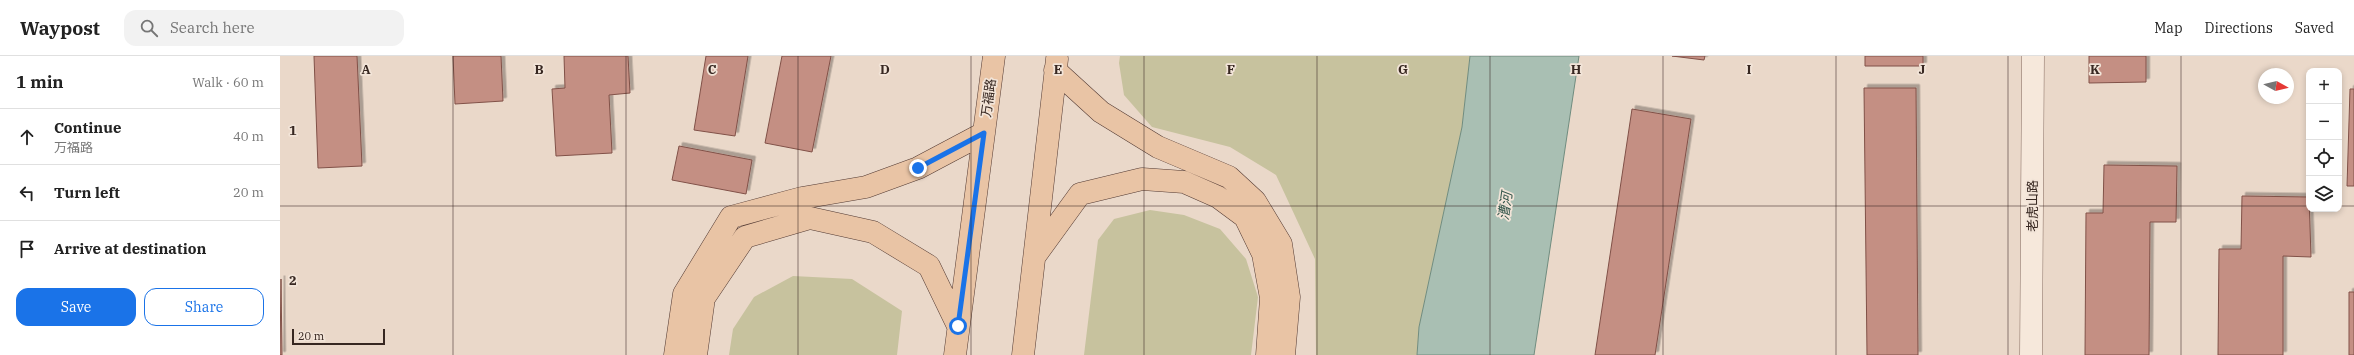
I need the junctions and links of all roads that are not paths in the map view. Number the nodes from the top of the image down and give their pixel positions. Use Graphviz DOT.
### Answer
graph roads {
  1 [pos="994,56"];
  2 [pos="2033,56"];
  3 [pos="1056,63"];
  4 [pos="984,133"];
  5 [pos="1035,256"];
  6 [pos="958,326"];
  7 [pos="675,355"];
  8 [pos="696,355"];
  9 [pos="955,355"];
  10 [pos="1023,355"];
  11 [pos="1267,355"];
  12 [pos="1284,355"];
  13 [pos="2031,355"];
  1 -- 4 [label="main road, 万福路"];
  2 -- 13 [label="street, 老虎山路"];
  3 -- 5 [label="main road"];
  3 -- 12 [label="main road"];
  4 -- 6 [label="main road, 万福路"];
  4 -- 7 [label="main road"];
  5 -- 10 [label="main road"];
  5 -- 11 [label="main road"];
  6 -- 8 [label="main road"];
  6 -- 9 [label="main road, 万福路"];
}
